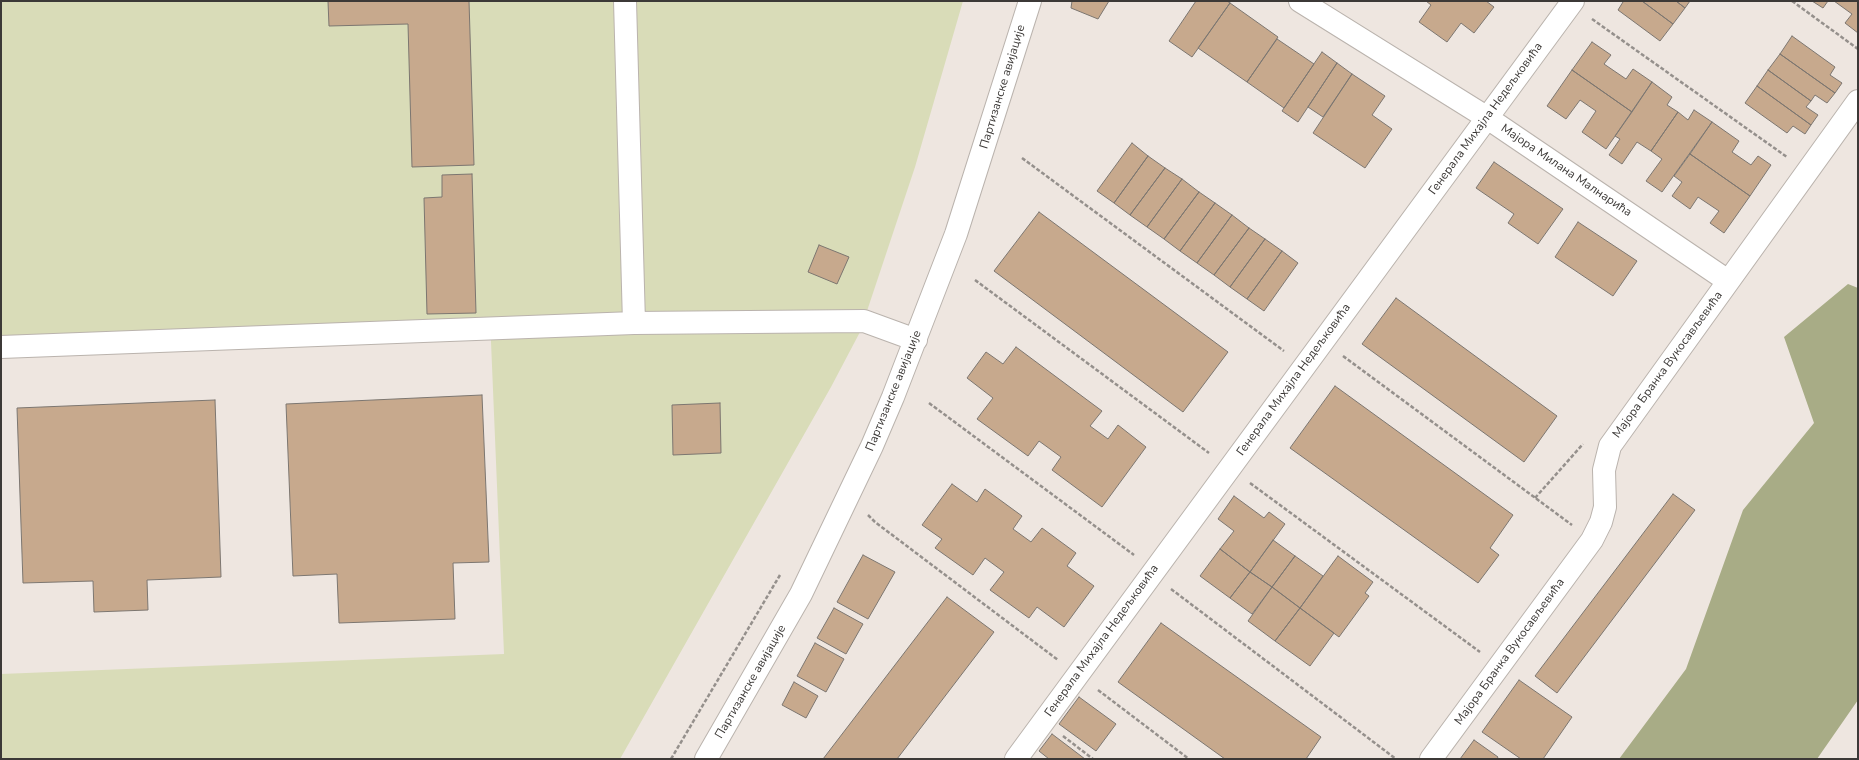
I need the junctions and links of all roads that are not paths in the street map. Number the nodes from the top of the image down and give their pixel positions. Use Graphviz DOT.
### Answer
graph roads {
  1 [pos="625,1"];
  2 [pos="1030,1"];
  3 [pos="1300,1"];
  4 [pos="1572,2"];
  5 [pos="1858,101"];
  6 [pos="1486,117"];
  7 [pos="1728,281"];
  8 [pos="634,322"];
  9 [pos="916,340"];
  10 [pos="1,347"];
  11 [pos="706,759"];
  12 [pos="1016,759"];
  13 [pos="1431,759"];
  1 -- 8 [label="street"];
  2 -- 9 [label="street, Партизанске авијације"];
  3 -- 6 [label="street, Мајора Милана Малнарића"];
  4 -- 6 [label="street, Генерала Михајла Недељковића"];
  5 -- 7 [label="street, Мајора Бранка Вукосављевића"];
  6 -- 7 [label="street, Мајора Милана Малнарића"];
  6 -- 12 [label="street, Генерала Михајла Недељковића"];
  7 -- 13 [label="street, Мајора Бранка Вукосављевића"];
  8 -- 9 [label="street"];
  8 -- 10 [label="street"];
  9 -- 11 [label="street, Партизанске авијације"];
}
